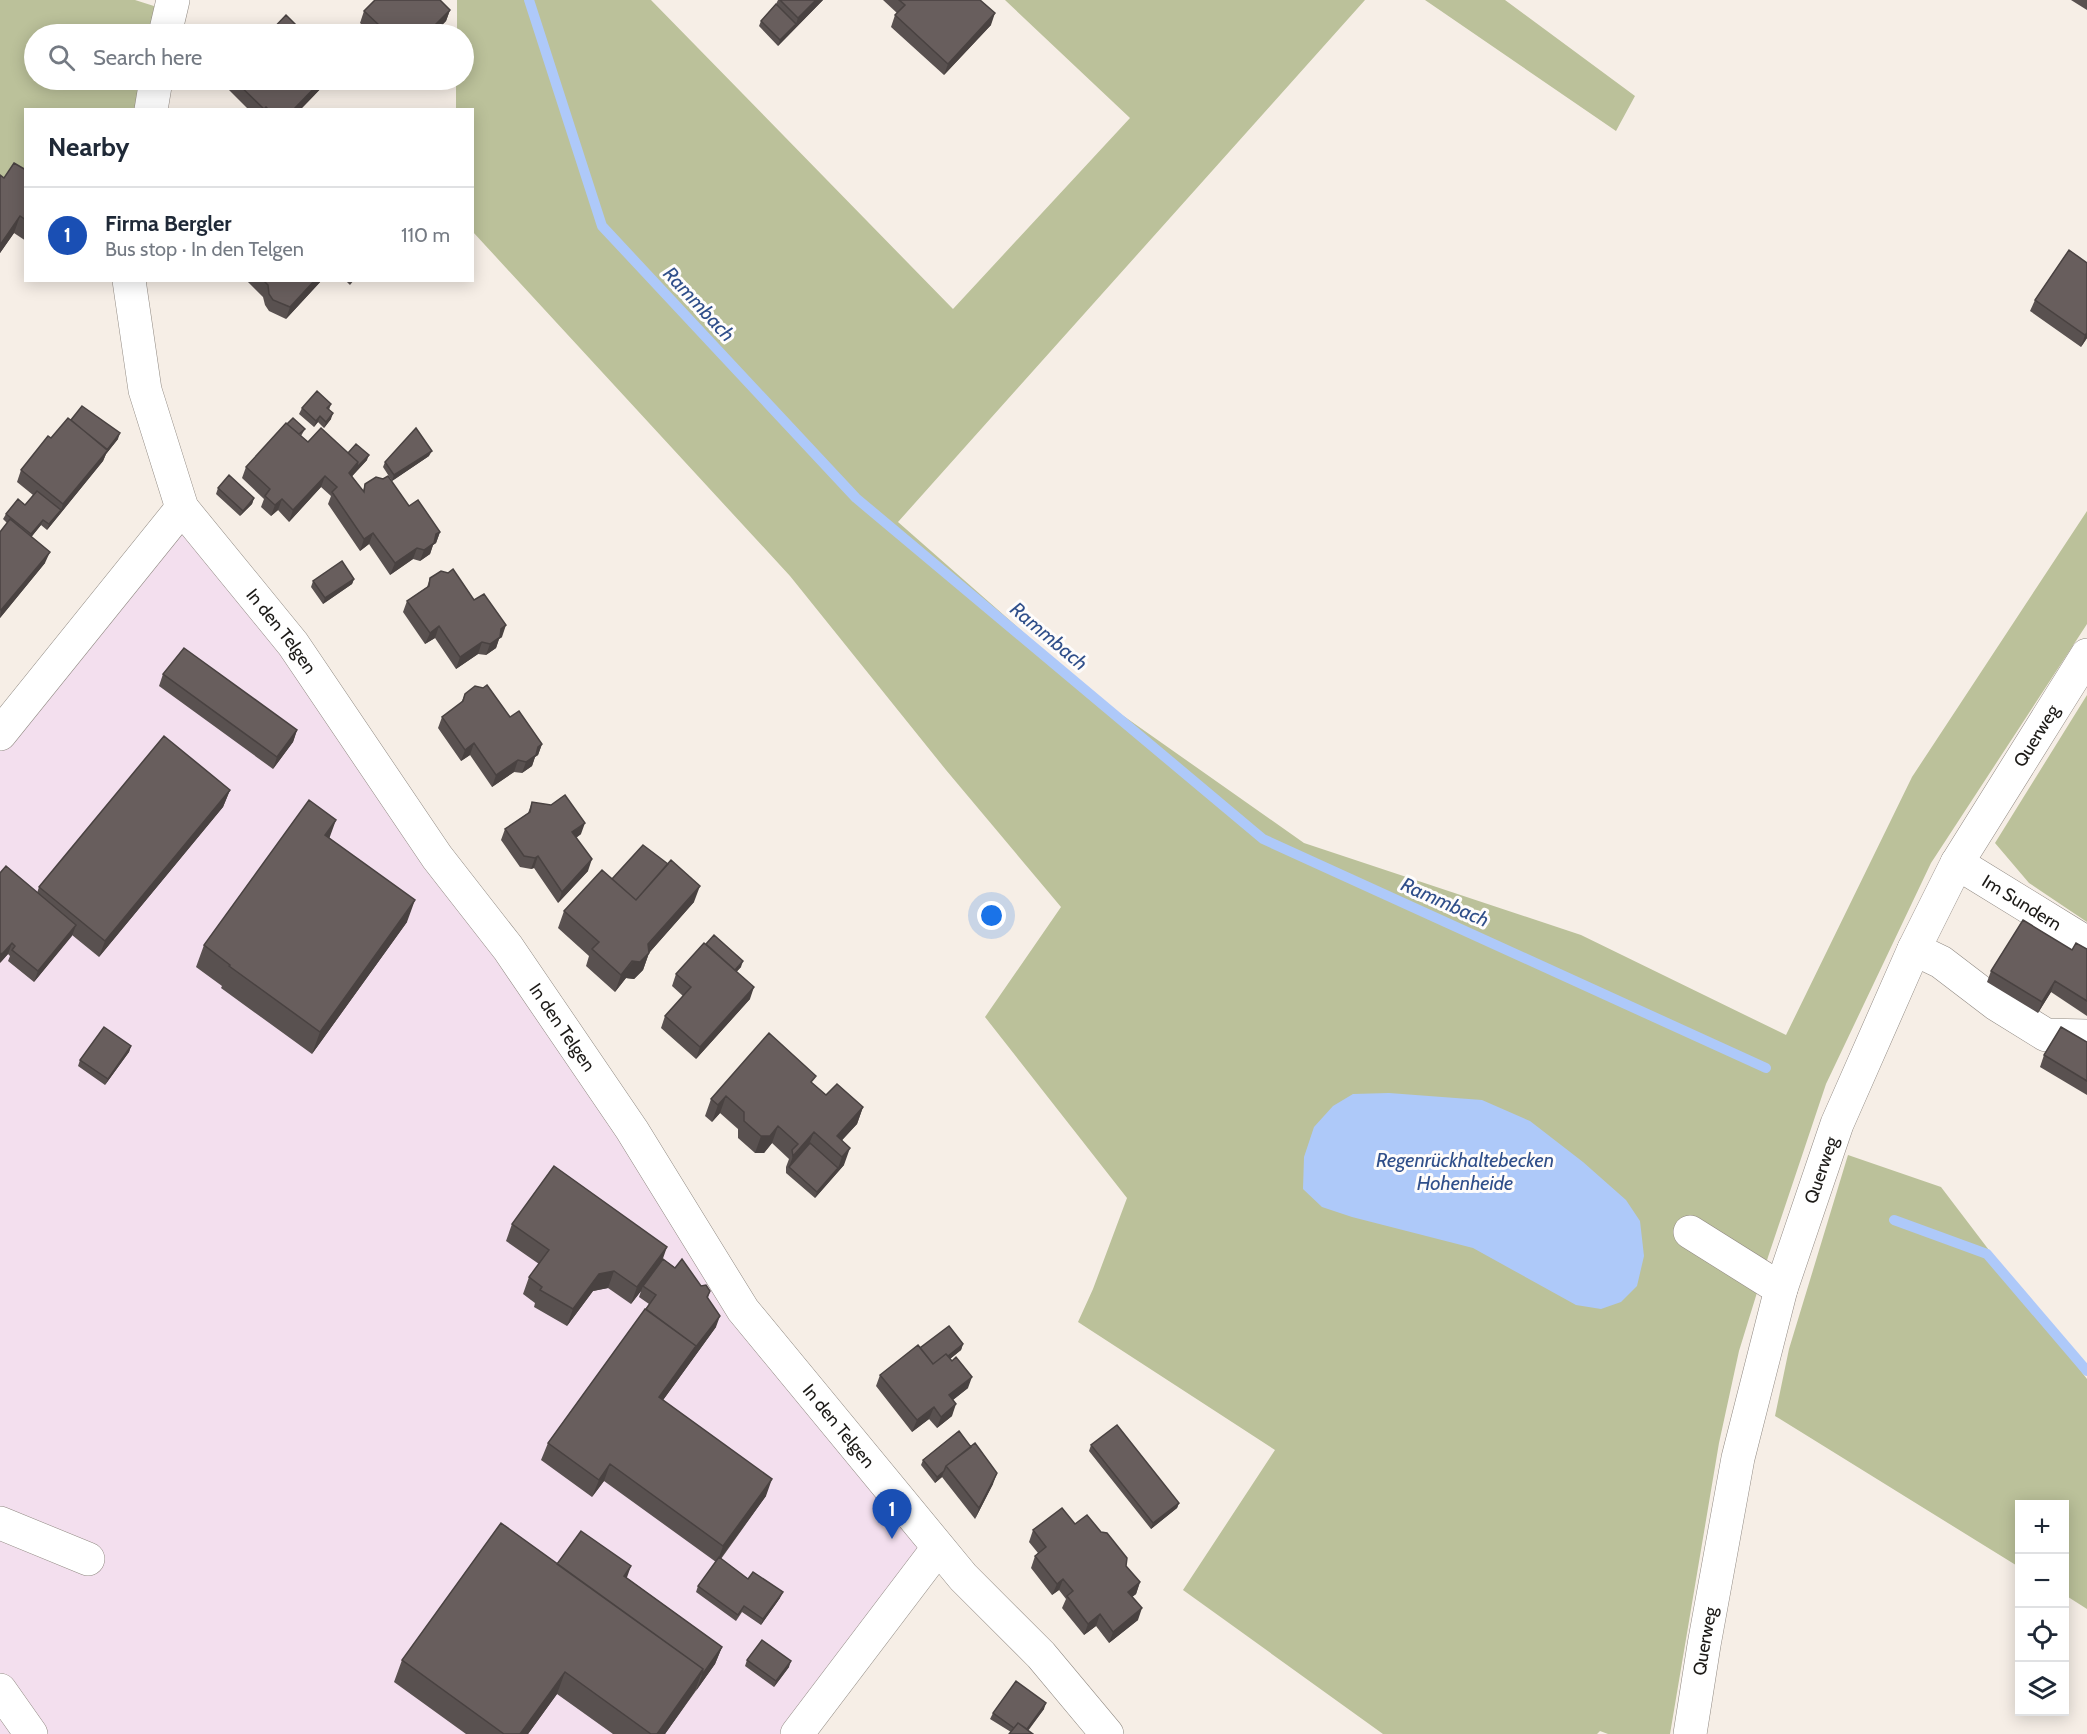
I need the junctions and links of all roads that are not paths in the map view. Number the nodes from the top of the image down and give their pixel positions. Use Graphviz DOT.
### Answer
graph roads {
  1 [pos="173,0"];
  2 [pos="167,24"];
  3 [pos="154,90"];
  4 [pos="151,108"];
  5 [pos="129,282"];
  6 [pos="182,508"];
  7 [pos="2087,655"];
  8 [pos="0,734"];
  9 [pos="1957,863"];
  10 [pos="2087,943"];
  11 [pos="1914,949"];
  12 [pos="2087,1036"];
  13 [pos="1690,1232"];
  14 [pos="1781,1289"];
  15 [pos="0,1523"];
  16 [pos="938,1548"];
  17 [pos="88,1559"];
  18 [pos="0,1690"];
  19 [pos="31,1734"];
  20 [pos="797,1734"];
  21 [pos="1107,1734"];
  22 [pos="1690,1734"];
  1 -- 2 [label="street"];
  3 -- 4 [label="street"];
  5 -- 6 [label="street, In den Telgen"];
  6 -- 8 [label="street"];
  6 -- 16 [label="street, In den Telgen"];
  7 -- 9 [label="street, Querweg"];
  9 -- 10 [label="street, Im Sundern"];
  9 -- 11 [label="street, Querweg"];
  11 -- 12 [label="street"];
  11 -- 14 [label="street, Querweg"];
  13 -- 14 [label="street"];
  14 -- 22 [label="street, Querweg"];
  15 -- 17 [label="street"];
  16 -- 20 [label="street"];
  16 -- 21 [label="street, In den Telgen"];
  18 -- 19 [label="street"];
}
